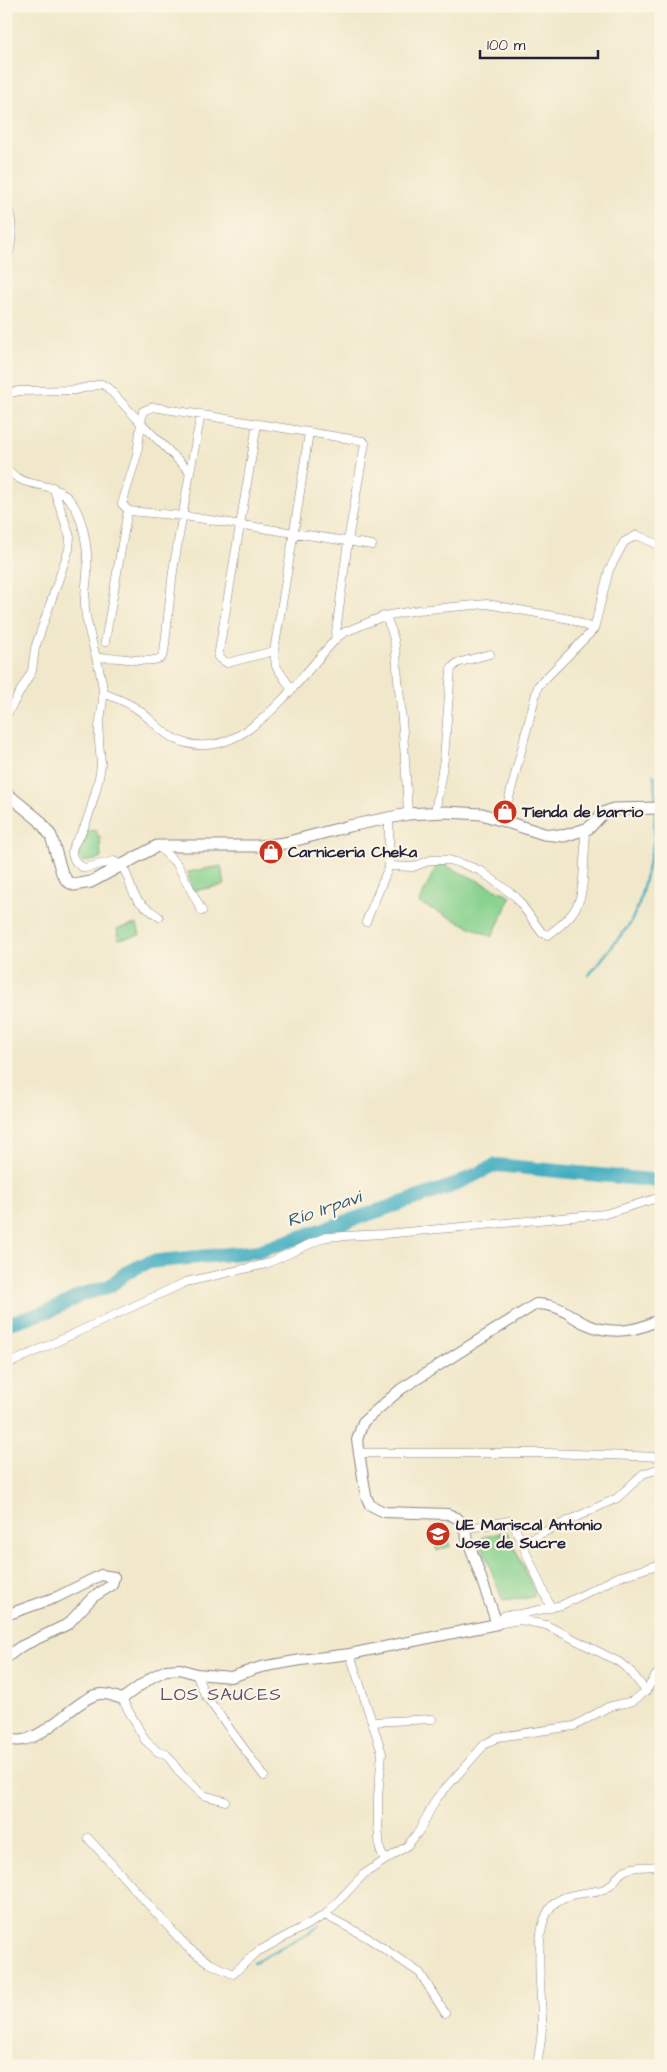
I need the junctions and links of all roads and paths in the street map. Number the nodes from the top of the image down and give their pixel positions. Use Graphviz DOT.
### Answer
graph roads {
  1 [pos="6,202"];
  2 [pos="6,266"];
  3 [pos="6,394"];
  4 [pos="201,414"];
  5 [pos="141,423"];
  6 [pos="256,424"];
  7 [pos="308,432"];
  8 [pos="6,468"];
  9 [pos="190,472"];
  10 [pos="53,487"];
  11 [pos="129,511"];
  12 [pos="184,516"];
  13 [pos="239,524"];
  14 [pos="294,532"];
  15 [pos="348,541"];
  16 [pos="372,545"];
  17 [pos="661,546"];
  18 [pos="384,616"];
  19 [pos="594,629"];
  20 [pos="335,640"];
  21 [pos="105,642"];
  22 [pos="274,651"];
  23 [pos="490,654"];
  24 [pos="98,658"];
  25 [pos="292,690"];
  26 [pos="103,693"];
  27 [pos="6,716"];
  28 [pos="6,793"];
  29 [pos="655,808"];
  30 [pos="435,813"];
  31 [pos="408,814"];
  32 [pos="389,819"];
  33 [pos="503,820"];
  34 [pos="584,830"];
  35 [pos="157,846"];
  36 [pos="122,865"];
  37 [pos="389,866"];
  38 [pos="202,911"];
  39 [pos="159,917"];
  40 [pos="366,922"];
  41 [pos="661,1198"];
  42 [pos="661,1318"];
  43 [pos="6,1366"];
  44 [pos="358,1453"];
  45 [pos="661,1457"];
  46 [pos="661,1468"];
  47 [pos="464,1529"];
  48 [pos="521,1543"];
  49 [pos="661,1564"];
  50 [pos="551,1608"];
  51 [pos="6,1616"];
  52 [pos="497,1624"];
  53 [pos="350,1654"];
  54 [pos="6,1658"];
  55 [pos="661,1673"];
  56 [pos="196,1674"];
  57 [pos="646,1691"];
  58 [pos="122,1699"];
  59 [pos="432,1719"];
  60 [pos="372,1722"];
  61 [pos="6,1738"];
  62 [pos="264,1776"];
  63 [pos="225,1801"];
  64 [pos="88,1838"];
  65 [pos="385,1860"];
  66 [pos="661,1866"];
  67 [pos="325,1916"];
  68 [pos="444,2013"];
  69 [pos="537,2066"];
  1 -- 2 [label="street"];
  3 -- 5 [label="street"];
  4 -- 5 [label="street"];
  4 -- 6 [label="street"];
  4 -- 9 [label="street"];
  5 -- 9 [label="street"];
  5 -- 11 [label="street"];
  6 -- 7 [label="street"];
  6 -- 13 [label="street"];
  7 -- 14 [label="street"];
  7 -- 15 [label="street"];
  8 -- 10 [label="street"];
  9 -- 12 [label="street"];
  10 -- 24 [label="street"];
  10 -- 27 [label="street"];
  11 -- 12 [label="street"];
  11 -- 21 [label="street"];
  12 -- 13 [label="street"];
  12 -- 24 [label="street"];
  13 -- 14 [label="street"];
  13 -- 22 [label="street"];
  14 -- 15 [label="street"];
  14 -- 22 [label="street"];
  15 -- 16 [label="street"];
  15 -- 20 [label="street"];
  17 -- 19 [label="street"];
  18 -- 19 [label="street"];
  18 -- 20 [label="street"];
  18 -- 31 [label="street"];
  19 -- 33 [label="street"];
  20 -- 25 [label="street"];
  22 -- 25 [label="street"];
  23 -- 30 [label="street"];
  24 -- 26 [label="street"];
  25 -- 26 [label="street"];
  26 -- 36 [label="street"];
  28 -- 36 [label="main road"];
  29 -- 34 [label="main road"];
  30 -- 31 [label="main road"];
  30 -- 33 [label="main road"];
  31 -- 32 [label="main road"];
  32 -- 35 [label="main road"];
  32 -- 37 [label="street"];
  33 -- 34 [label="main road"];
  34 -- 37 [label="street"];
  35 -- 36 [label="main road"];
  35 -- 38 [label="street"];
  36 -- 39 [label="street"];
  37 -- 40 [label="street"];
  41 -- 43 [label="street"];
  42 -- 44 [label="street"];
  44 -- 45 [label="street"];
  44 -- 47 [label="street"];
  46 -- 48 [label="street"];
  47 -- 48 [label="street"];
  47 -- 52 [label="street"];
  48 -- 50 [label="street"];
  49 -- 50 [label="street"];
  50 -- 52 [label="street"];
  51 -- 54 [label="street"];
  52 -- 53 [label="street"];
  52 -- 57 [label="street"];
  53 -- 56 [label="street"];
  53 -- 60 [label="street"];
  55 -- 57 [label="street"];
  56 -- 58 [label="street"];
  56 -- 62 [label="street"];
  57 -- 65 [label="street"];
  58 -- 61 [label="street"];
  58 -- 63 [label="street"];
  59 -- 60 [label="street"];
  60 -- 65 [label="street"];
  64 -- 67 [label="street"];
  65 -- 67 [label="street"];
  66 -- 69 [label="street"];
  67 -- 68 [label="street"];
}
